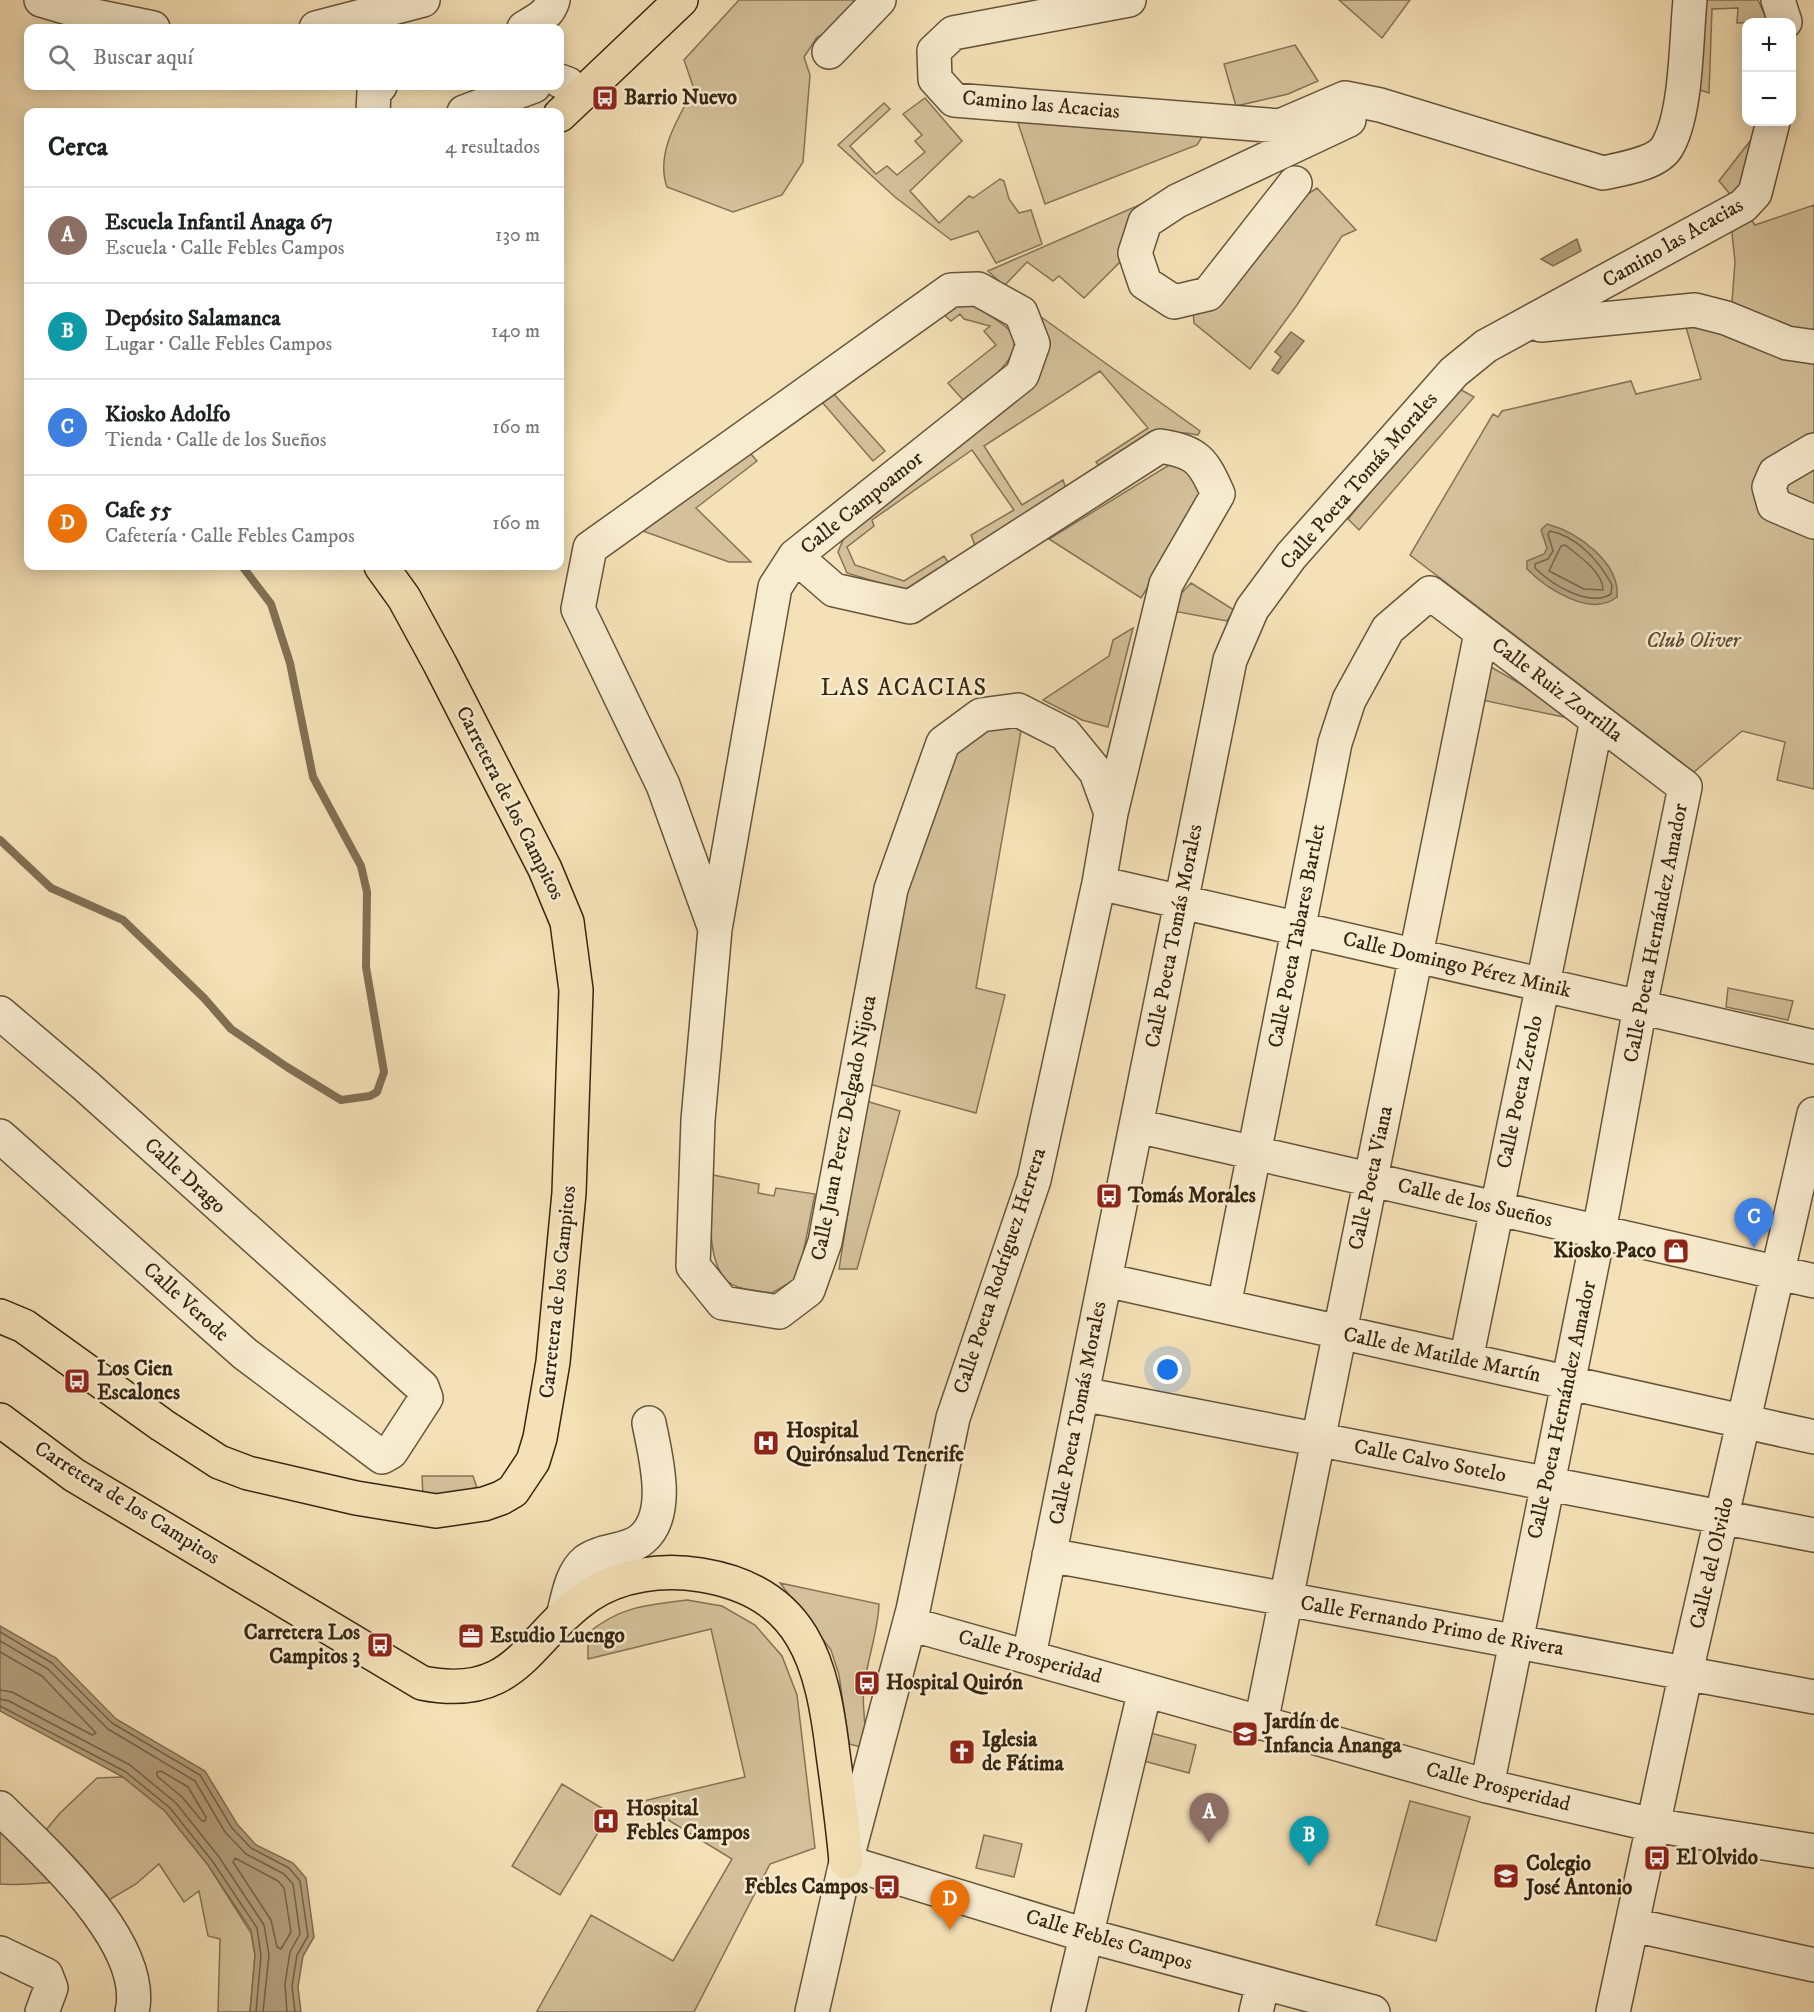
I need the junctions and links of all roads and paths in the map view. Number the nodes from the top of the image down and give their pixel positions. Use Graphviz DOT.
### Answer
graph roads {
  1 [pos="41,0"];
  2 [pos="423,0"];
  3 [pos="553,0"];
  4 [pos="681,0"];
  5 [pos="879,0"];
  6 [pos="1129,0"];
  7 [pos="1689,0"];
  8 [pos="1778,0"];
  9 [pos="1784,18"];
  10 [pos="134,24"];
  11 [pos="331,24"];
  12 [pos="531,24"];
  13 [pos="829,52"];
  14 [pos="376,90"];
  15 [pos="523,90"];
  16 [pos="567,97"];
  17 [pos="1380,105"];
  18 [pos="373,108"];
  19 [pos="475,108"];
  20 [pos="1772,126"];
  21 [pos="1295,183"];
  22 [pos="1625,271"];
  23 [pos="1632,314"];
  24 [pos="1526,326"];
  25 [pos="1814,347"];
  26 [pos="1814,450"];
  27 [pos="1814,522"];
  28 [pos="590,548"];
  29 [pos="795,556"];
  30 [pos="384,570"];
  31 [pos="1430,594"];
  32 [pos="1481,633"];
  33 [pos="1597,720"];
  34 [pos="1130,733"];
  35 [pos="1065,734"];
  36 [pos="1685,786"];
  37 [pos="1111,813"];
  38 [pos="1099,883"];
  39 [pos="1180,901"];
  40 [pos="1298,928"];
  41 [pos="715,929"];
  42 [pos="1418,956"];
  43 [pos="1543,985"];
  44 [pos="1640,1007"];
  45 [pos="0,1013"];
  46 [pos="1814,1047"];
  47 [pos="1814,1114"];
  48 [pos="1137,1126"];
  49 [pos="0,1136"];
  50 [pos="1254,1153"];
  51 [pos="1371,1179"];
  52 [pos="1496,1208"];
  53 [pos="1599,1231"];
  54 [pos="1776,1272"];
  55 [pos="1105,1280"];
  56 [pos="1814,1281"];
  57 [pos="1224,1306"];
  58 [pos="0,1316"];
  59 [pos="1340,1332"];
  60 [pos="1466,1360"];
  61 [pos="1568,1382"];
  62 [pos="1082,1394"];
  63 [pos="0,1420"];
  64 [pos="1745,1421"];
  65 [pos="649,1423"];
  66 [pos="1814,1437"];
  67 [pos="1318,1439"];
  68 [pos="382,1457"];
  69 [pos="1548,1483"];
  70 [pos="1722,1517"];
  71 [pos="1814,1535"];
  72 [pos="1049,1555"];
  73 [pos="1286,1599"];
  74 [pos="563,1616"];
  75 [pos="910,1624"];
  76 [pos="1514,1641"];
  77 [pos="1029,1656"];
  78 [pos="1686,1672"];
  79 [pos="1145,1690"];
  80 [pos="1814,1697"];
  81 [pos="1261,1723"];
  82 [pos="1487,1786"];
  83 [pos="0,1808"];
  84 [pos="1653,1825"];
  85 [pos="1814,1851"];
  86 [pos="846,1862"];
  87 [pos="1633,1926"];
  88 [pos="1085,1935"];
  89 [pos="0,1953"];
  90 [pos="1814,1965"];
  91 [pos="1259,1997"];
  92 [pos="42,2012"];
  93 [pos="132,2012"];
  94 [pos="812,2012"];
  95 [pos="1068,2012"];
  96 [pos="1373,2012"];
  97 [pos="1613,2012"];
  1 -- 10 [label="street"];
  2 -- 11 [label="street"];
  3 -- 12 [label="street"];
  4 -- 16 [label="main road"];
  5 -- 13 [label="street"];
  6 -- 17 [label="street, Camino las Acacias"];
  7 -- 17 [label="street, Camino las Acacias"];
  8 -- 9 [label="street"];
  14 -- 18 [label="street"];
  15 -- 19 [label="street"];
  17 -- 21 [label="street"];
  20 -- 22 [label="street, Camino las Acacias"];
  22 -- 23 [label="street"];
  22 -- 24 [label="street, Camino las Acacias"];
  23 -- 24 [label="street"];
  23 -- 25 [label="street"];
  24 -- 39 [label="street, Calle Poeta Tomás Morales"];
  26 -- 27 [label="street"];
  28 -- 29 [label="street, Calle Campoamor"];
  28 -- 41 [label="street, Calle Juan Perez Delgado Nijota"];
  29 -- 34 [label="street, Calle Campoamor"];
  29 -- 41 [label="street, Calle Juan Perez Delgado Nijota"];
  30 -- 58 [label="main road, Carretera de los Campitos"];
  31 -- 32 [label="street, Calle Ruiz Zorrilla"];
  31 -- 40 [label="street, Calle Poeta Tabares Bartlet"];
  32 -- 33 [label="street, Calle Ruiz Zorrilla"];
  32 -- 42 [label="street, Calle Poeta Viana"];
  33 -- 36 [label="street, Calle Ruiz Zorrilla"];
  33 -- 43 [label="street, Calle Poeta Zerolo"];
  34 -- 35 [label="street, Calle Juan Perez Delgado Nijota"];
  34 -- 37 [label="street, Calle Campoamor"];
  35 -- 37 [label="street, Calle Juan Perez Delgado Nijota"];
  35 -- 41 [label="street, Calle Juan Perez Delgado Nijota"];
  36 -- 44 [label="street, Calle Poeta Hernández Amador"];
  37 -- 38 [label="street, Calle Poeta Rodríguez Herrera"];
  38 -- 39 [label="street, Calle Domingo Pérez Minik"];
  38 -- 75 [label="street, Calle Poeta Rodríguez Herrera"];
  39 -- 40 [label="street, Calle Domingo Pérez Minik"];
  39 -- 48 [label="street, Calle Poeta Tomás Morales"];
  40 -- 42 [label="street, Calle Domingo Pérez Minik"];
  40 -- 50 [label="street, Calle Poeta Tabares Bartlet"];
  42 -- 43 [label="street, Calle Domingo Pérez Minik"];
  42 -- 51 [label="street, Calle Poeta Viana"];
  43 -- 44 [label="street, Calle Domingo Pérez Minik"];
  43 -- 52 [label="street, Calle Poeta Zerolo"];
  44 -- 46 [label="street, Calle Domingo Pérez Minik"];
  44 -- 53 [label="street, Calle Poeta Hernández Amador"];
  45 -- 68 [label="street, Calle Drago"];
  47 -- 54 [label="street, Calle del Olvido"];
  48 -- 50 [label="street, Calle de los Sueños"];
  48 -- 55 [label="street, Calle Poeta Tomás Morales"];
  49 -- 68 [label="street, Calle Verode"];
  50 -- 51 [label="street, Calle de los Sueños"];
  50 -- 57 [label="street, Calle Poeta Tabares Bartlet"];
  51 -- 52 [label="street, Calle de los Sueños"];
  51 -- 59 [label="street, Calle Poeta Viana"];
  52 -- 53 [label="street, Calle de los Sueños"];
  52 -- 60 [label="street, Calle Poeta Zerolo"];
  53 -- 54 [label="street, Calle de los Sueños"];
  53 -- 61 [label="street, Calle Poeta Hernández Amador"];
  54 -- 56 [label="street, Calle de los Sueños"];
  54 -- 64 [label="street, Calle del Olvido"];
  55 -- 57 [label="street, Calle de Matilde Martín"];
  55 -- 62 [label="street, Calle Poeta Tomás Morales"];
  57 -- 59 [label="street, Calle de Matilde Martín"];
  59 -- 60 [label="street, Calle de Matilde Martín"];
  59 -- 67 [label="street, Calle Poeta Viana"];
  60 -- 61 [label="street, Calle de Matilde Martín"];
  61 -- 64 [label="street, Calle de Matilde Martín"];
  61 -- 69 [label="street, Calle Poeta Hernández Amador"];
  62 -- 67 [label="street, Calle Calvo Sotelo"];
  62 -- 72 [label="street, Calle Poeta Tomás Morales"];
  63 -- 74 [label="main road, Carretera de los Campitos"];
  64 -- 66 [label="street, Calle de Matilde Martín"];
  64 -- 70 [label="street, Calle del Olvido"];
  65 -- 74 [label="street"];
  67 -- 69 [label="street, Calle Calvo Sotelo"];
  67 -- 73 [label="street, Calle Poeta Viana"];
  69 -- 70 [label="street, Calle Calvo Sotelo"];
  69 -- 76 [label="street, Calle Poeta Hernández Amador"];
  70 -- 71 [label="street, Calle Calvo Sotelo"];
  70 -- 78 [label="street, Calle del Olvido"];
  72 -- 73 [label="street, Calle Fernando Primo de Rivera"];
  72 -- 77 [label="street, Calle Poeta Tomás Morales"];
  73 -- 76 [label="street, Calle Fernando Primo de Rivera"];
  73 -- 81 [label="street, Calle Poeta Viana"];
  74 -- 86 [label="main road, Carretera de los Campitos"];
  75 -- 77 [label="street, Calle Prosperidad"];
  75 -- 86 [label="street, Calle Poeta Rodríguez Herrera"];
  76 -- 78 [label="street, Calle Fernando Primo de Rivera"];
  76 -- 82 [label="street, Calle Poeta Hernández Amador"];
  77 -- 79 [label="street, Calle Prosperidad"];
  78 -- 80 [label="street, Calle Fernando Primo de Rivera"];
  78 -- 84 [label="street, Calle del Olvido"];
  79 -- 81 [label="street, Calle Prosperidad"];
  79 -- 88 [label="street"];
  81 -- 82 [label="street, Calle Prosperidad"];
  82 -- 84 [label="street, Calle Prosperidad"];
  83 -- 93 [label="street"];
  84 -- 85 [label="street, Calle Prosperidad"];
  84 -- 87 [label="street, Calle del Olvido"];
  86 -- 88 [label="street, Calle Febles Campos"];
  86 -- 94 [label="street, Calle Poeta Rodríguez Herrera"];
  87 -- 90 [label="street"];
  87 -- 97 [label="street, Calle del Olvido"];
  88 -- 91 [label="street, Calle Febles Campos"];
  88 -- 95 [label="street"];
  89 -- 92 [label="street"];
  91 -- 96 [label="street, Calle Febles Campos"];
}
